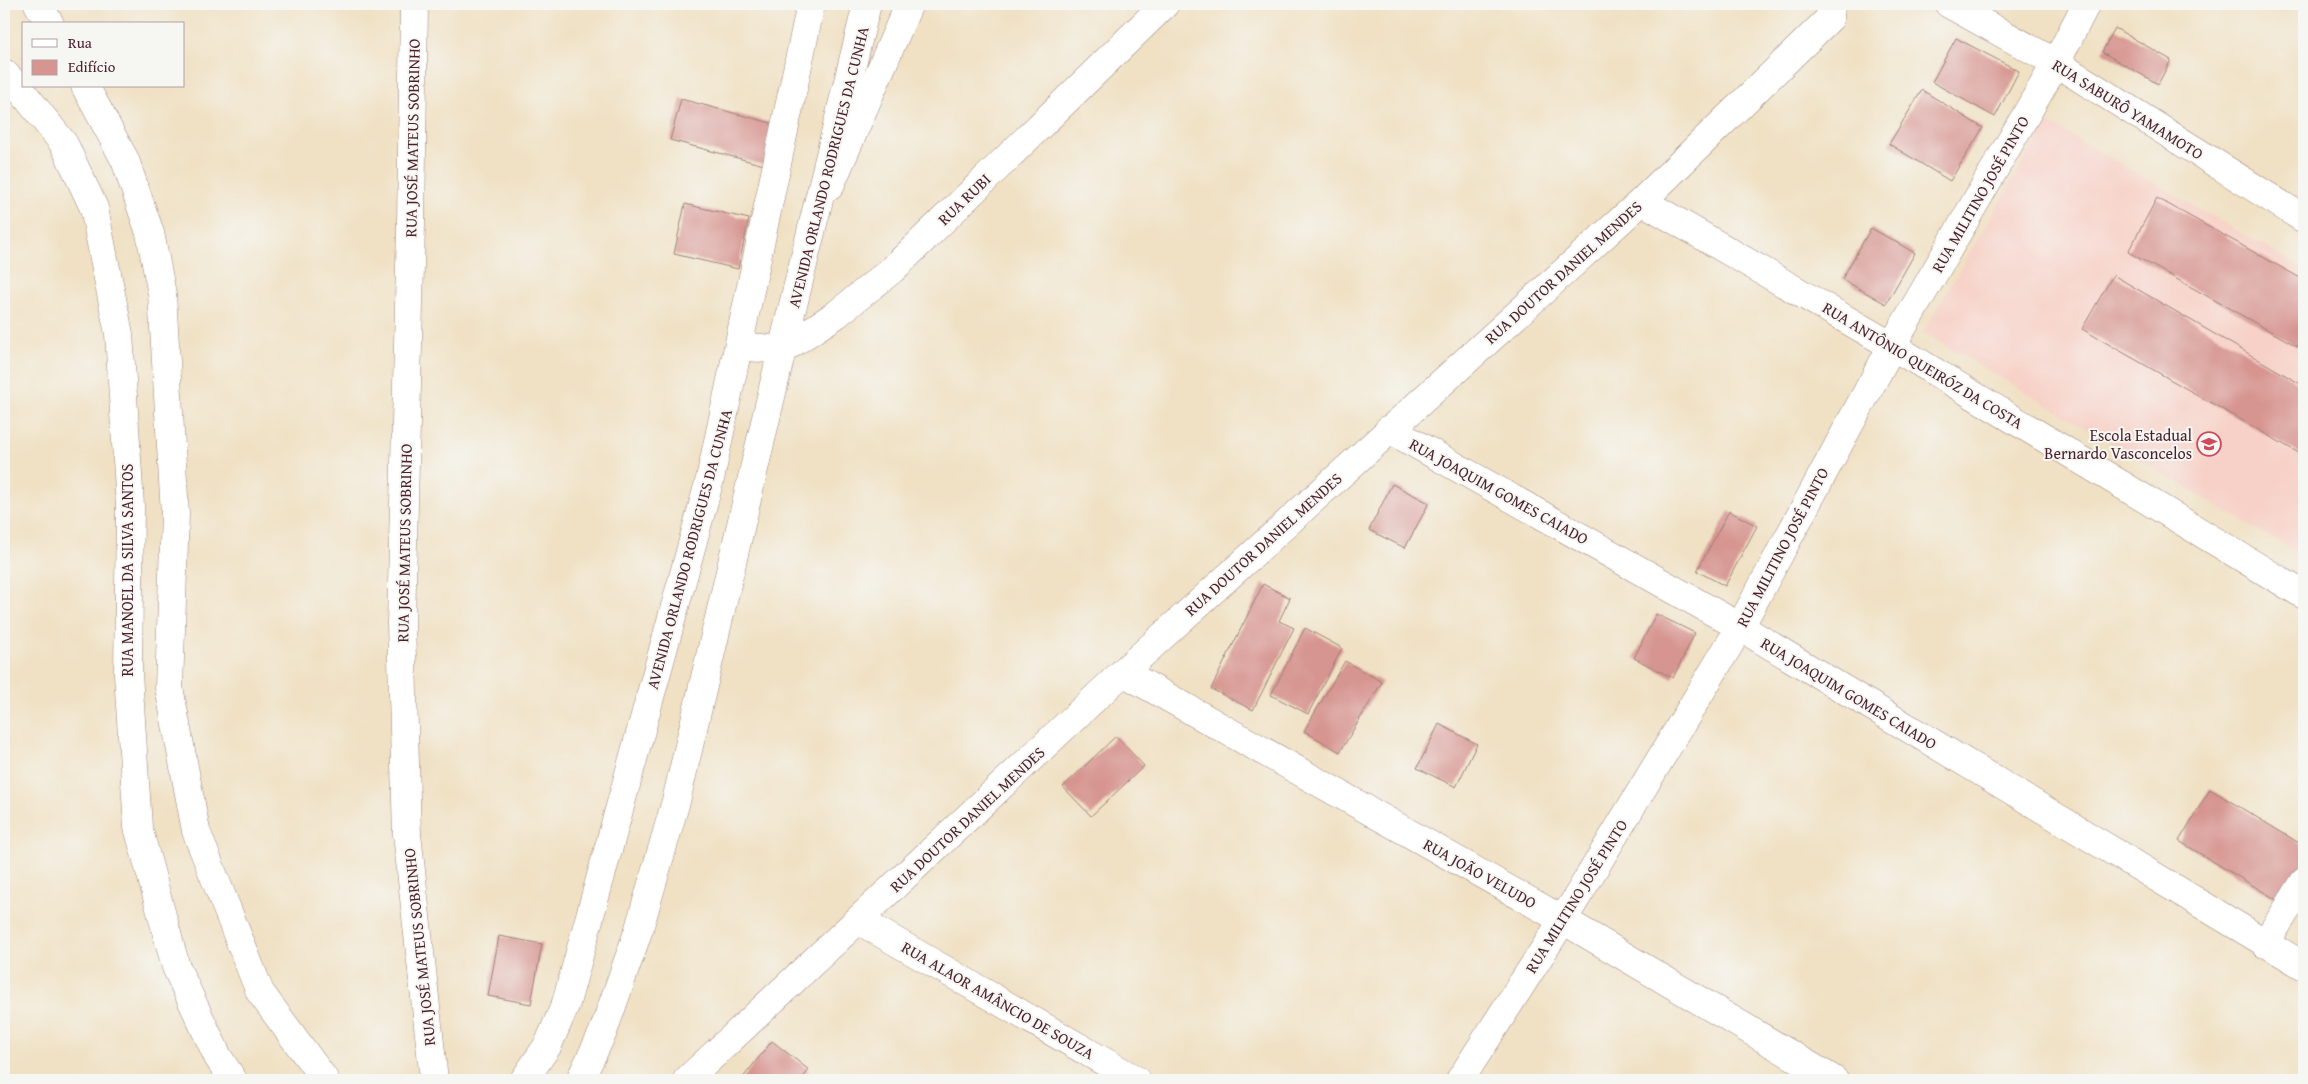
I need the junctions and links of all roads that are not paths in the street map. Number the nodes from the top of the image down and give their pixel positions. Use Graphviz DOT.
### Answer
graph roads {
  1 [pos="38,4"];
  2 [pos="414,4"];
  3 [pos="812,4"];
  4 [pos="868,4"];
  5 [pos="909,4"];
  6 [pos="1165,4"];
  7 [pos="1831,4"];
  8 [pos="1949,4"];
  9 [pos="2086,4"];
  10 [pos="49,22"];
  11 [pos="2056,63"];
  12 [pos="4,73"];
  13 [pos="86,88"];
  14 [pos="1642,201"];
  15 [pos="2304,219"];
  16 [pos="814,222"];
  17 [pos="739,346"];
  18 [pos="1892,346"];
  19 [pos="782,350"];
  20 [pos="1389,429"];
  21 [pos="2304,595"];
  22 [pos="1740,627"];
  23 [pos="1122,672"];
  24 [pos="2304,882"];
  25 [pos="1563,920"];
  26 [pos="860,921"];
  27 [pos="2265,944"];
  28 [pos="2304,966"];
  29 [pos="233,1080"];
  30 [pos="325,1080"];
  31 [pos="434,1080"];
  32 [pos="524,1080"];
  33 [pos="580,1080"];
  34 [pos="687,1080"];
  35 [pos="1136,1080"];
  36 [pos="1460,1080"];
  37 [pos="1834,1080"];
  1 -- 10 [label="street"];
  2 -- 31 [label="street, RUA JOSÉ MATEUS SOBRINHO"];
  3 -- 17 [label="street, AVENIDA ORLANDO RODRIGUES DA CUNHA"];
  4 -- 16 [label="street, AVENIDA ORLANDO RODRIGUES DA CUNHA"];
  5 -- 16 [label="street"];
  6 -- 19 [label="street, RUA RUBI"];
  7 -- 14 [label="street, RUA DOUTOR DANIEL MENDES"];
  8 -- 11 [label="street, RUA SABURÔ YAMAMOTO"];
  9 -- 11 [label="street, RUA MILITINO JOSÉ PINTO"];
  11 -- 15 [label="street, RUA SABURÔ YAMAMOTO"];
  11 -- 18 [label="street, RUA MILITINO JOSÉ PINTO"];
  12 -- 29 [label="street, RUA MANOEL DA SILVA SANTOS"];
  13 -- 30 [label="street"];
  14 -- 18 [label="street, RUA ANTÔNIO QUEIRÓZ DA COSTA"];
  14 -- 20 [label="street, RUA DOUTOR DANIEL MENDES"];
  16 -- 19 [label="street, AVENIDA ORLANDO RODRIGUES DA CUNHA"];
  17 -- 19 [label="street"];
  17 -- 32 [label="street, AVENIDA ORLANDO RODRIGUES DA CUNHA"];
  18 -- 21 [label="street, RUA ANTÔNIO QUEIRÓZ DA COSTA"];
  18 -- 22 [label="street, RUA MILITINO JOSÉ PINTO"];
  19 -- 33 [label="street, AVENIDA ORLANDO RODRIGUES DA CUNHA"];
  20 -- 22 [label="street, RUA JOAQUIM GOMES CAIADO"];
  20 -- 23 [label="street, RUA DOUTOR DANIEL MENDES"];
  22 -- 25 [label="street, RUA MILITINO JOSÉ PINTO"];
  22 -- 27 [label="street, RUA JOAQUIM GOMES CAIADO"];
  23 -- 25 [label="street, RUA JOÃO VELUDO"];
  23 -- 26 [label="street, RUA DOUTOR DANIEL MENDES"];
  24 -- 27 [label="street"];
  25 -- 36 [label="street, RUA MILITINO JOSÉ PINTO"];
  25 -- 37 [label="street, RUA JOÃO VELUDO"];
  26 -- 34 [label="street, RUA DOUTOR DANIEL MENDES"];
  26 -- 35 [label="street, RUA ALAOR AMÂNCIO DE SOUZA"];
  27 -- 28 [label="street, RUA JOAQUIM GOMES CAIADO"];
}
